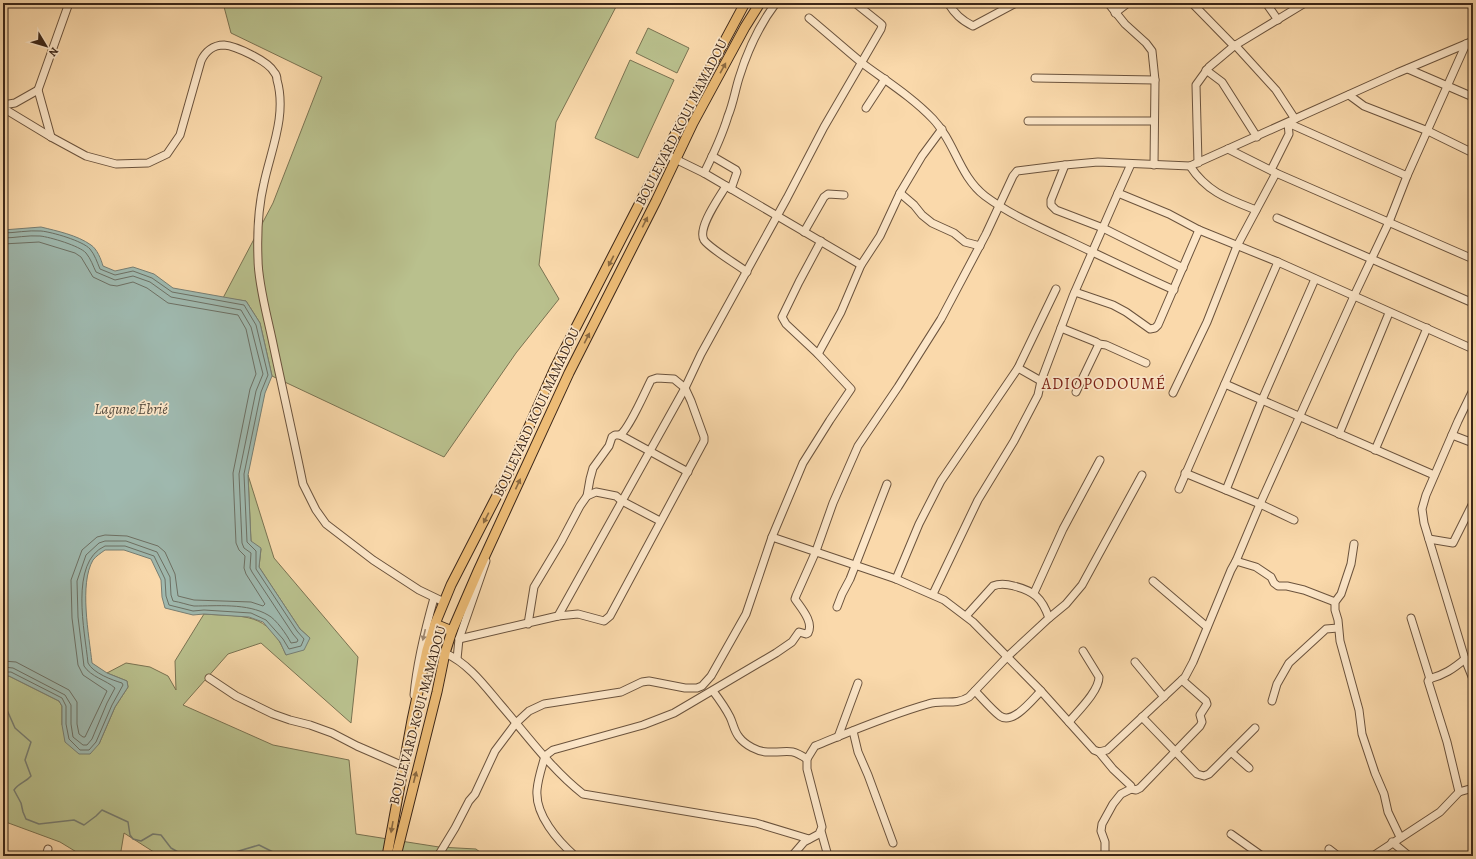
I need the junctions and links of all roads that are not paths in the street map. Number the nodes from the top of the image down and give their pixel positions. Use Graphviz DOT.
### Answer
graph roads {
  1 [pos="69,3"];
  2 [pos="745,3"];
  3 [pos="760,3"];
  4 [pos="776,3"];
  5 [pos="855,3"];
  6 [pos="948,3"];
  7 [pos="1016,3"];
  8 [pos="1108,3"];
  9 [pos="1128,3"];
  10 [pos="1192,3"];
  11 [pos="1266,3"];
  12 [pos="1305,3"];
  13 [pos="1115,12"];
  14 [pos="809,18"];
  15 [pos="1278,20"];
  16 [pos="1469,42"];
  17 [pos="1234,46"];
  18 [pos="861,62"];
  19 [pos="1408,69"];
  20 [pos="1206,70"];
  21 [pos="1036,78"];
  22 [pos="885,79"];
  23 [pos="1155,80"];
  24 [pos="1448,86"];
  25 [pos="38,90"];
  26 [pos="1348,95"];
  27 [pos="1473,98"];
  28 [pos="3,105"];
  29 [pos="3,108"];
  30 [pos="866,108"];
  31 [pos="1296,119"];
  32 [pos="1028,121"];
  33 [pos="1154,121"];
  34 [pos="1288,123"];
  35 [pos="942,130"];
  36 [pos="1428,131"];
  37 [pos="52,137"];
  38 [pos="1257,137"];
  39 [pos="1228,149"];
  40 [pos="1473,153"];
  41 [pos="664,154"];
  42 [pos="712,156"];
  43 [pos="676,160"];
  44 [pos="1198,162"];
  45 [pos="1065,164"];
  46 [pos="1131,164"];
  47 [pos="1154,165"];
  48 [pos="1190,166"];
  49 [pos="1273,171"];
  50 [pos="704,173"];
  51 [pos="1407,176"];
  52 [pos="729,188"];
  53 [pos="900,193"];
  54 [pos="1118,193"];
  55 [pos="844,195"];
  56 [pos="999,205"];
  57 [pos="1256,210"];
  58 [pos="777,216"];
  59 [pos="1277,218"];
  60 [pos="1390,222"];
  61 [pos="1103,228"];
  62 [pos="1200,230"];
  63 [pos="804,232"];
  64 [pos="821,241"];
  65 [pos="980,246"];
  66 [pos="1237,246"];
  67 [pos="1092,252"];
  68 [pos="1372,259"];
  69 [pos="1473,259"];
  70 [pos="1278,262"];
  71 [pos="861,265"];
  72 [pos="1183,268"];
  73 [pos="747,272"];
  74 [pos="1315,279"];
  75 [pos="1056,289"];
  76 [pos="1174,290"];
  77 [pos="1074,292"];
  78 [pos="1354,296"];
  79 [pos="1473,303"];
  80 [pos="1389,313"];
  81 [pos="1061,328"];
  82 [pos="1428,328"];
  83 [pos="1099,344"];
  84 [pos="1473,349"];
  85 [pos="818,354"];
  86 [pos="1146,363"];
  87 [pos="1018,368"];
  88 [pos="1041,381"];
  89 [pos="1225,384"];
  90 [pos="685,388"];
  91 [pos="1473,390"];
  92 [pos="1076,392"];
  93 [pos="1173,393"];
  94 [pos="1262,400"];
  95 [pos="1300,417"];
  96 [pos="1339,434"];
  97 [pos="620,435"];
  98 [pos="1452,435"];
  99 [pos="1473,443"];
  100 [pos="1375,450"];
  101 [pos="650,451"];
  102 [pos="1100,460"];
  103 [pos="688,472"];
  104 [pos="1185,473"];
  105 [pos="1142,475"];
  106 [pos="1434,475"];
  107 [pos="887,484"];
  108 [pos="1179,489"];
  109 [pos="1226,490"];
  110 [pos="588,496"];
  111 [pos="622,501"];
  112 [pos="1473,503"];
  113 [pos="1260,504"];
  114 [pos="1294,520"];
  115 [pos="660,521"];
  116 [pos="496,530"];
  117 [pos="772,537"];
  118 [pos="1429,539"];
  119 [pos="1354,544"];
  120 [pos="816,551"];
  121 [pos="1236,561"];
  122 [pos="855,565"];
  123 [pos="896,579"];
  124 [pos="1153,581"];
  125 [pos="1034,593"];
  126 [pos="933,594"];
  127 [pos="434,598"];
  128 [pos="444,602"];
  129 [pos="1335,602"];
  130 [pos="837,607"];
  131 [pos="558,616"];
  132 [pos="966,616"];
  133 [pos="1049,618"];
  134 [pos="1411,618"];
  135 [pos="435,624"];
  136 [pos="528,624"];
  137 [pos="1207,627"];
  138 [pos="1338,628"];
  139 [pos="452,631"];
  140 [pos="459,639"];
  141 [pos="1084,651"];
  142 [pos="445,654"];
  143 [pos="1007,657"];
  144 [pos="457,658"];
  145 [pos="1465,659"];
  146 [pos="1135,662"];
  147 [pos="208,678"];
  148 [pos="1430,678"];
  149 [pos="1473,679"];
  150 [pos="1182,680"];
  151 [pos="858,683"];
  152 [pos="713,690"];
  153 [pos="975,691"];
  154 [pos="1041,691"];
  155 [pos="1164,697"];
  156 [pos="1272,700"];
  157 [pos="1142,717"];
  158 [pos="412,720"];
  159 [pos="516,722"];
  160 [pos="1069,722"];
  161 [pos="1255,728"];
  162 [pos="853,731"];
  163 [pos="838,737"];
  164 [pos="1175,751"];
  165 [pos="1099,752"];
  166 [pos="1231,752"];
  167 [pos="545,756"];
  168 [pos="807,759"];
  169 [pos="403,766"];
  170 [pos="1249,768"];
  171 [pos="1473,788"];
  172 [pos="1130,789"];
  173 [pos="1459,792"];
  174 [pos="821,831"];
  175 [pos="1231,834"];
  176 [pos="1400,837"];
  177 [pos="809,839"];
  178 [pos="1392,842"];
  179 [pos="893,843"];
  180 [pos="1329,849"];
  181 [pos="387,856"];
  182 [pos="396,856"];
  183 [pos="438,856"];
  184 [pos="575,856"];
  185 [pos="792,856"];
  186 [pos="828,856"];
  187 [pos="1104,856"];
  188 [pos="1262,856"];
  189 [pos="1338,856"];
  190 [pos="1373,856"];
  191 [pos="1409,856"];
  1 -- 25 [label="street"];
  2 -- 41 [label="main road, BOULEVARD KOUI MAMADOU"];
  43 -- 3 [label="main road, BOULEVARD KOUI MAMADOU, one-way"];
  4 -- 42 [label="street"];
  5 -- 18 [label="street"];
  6 -- 7 [label="street"];
  8 -- 13 [label="street"];
  9 -- 13 [label="street"];
  10 -- 17 [label="street"];
  11 -- 15 [label="street"];
  12 -- 15 [label="street"];
  13 -- 23 [label="street"];
  14 -- 18 [label="street"];
  15 -- 17 [label="street"];
  16 -- 19 [label="street"];
  16 -- 24 [label="street"];
  17 -- 20 [label="street"];
  17 -- 31 [label="street"];
  18 -- 22 [label="street"];
  18 -- 58 [label="street"];
  19 -- 24 [label="street"];
  19 -- 26 [label="street"];
  20 -- 38 [label="street"];
  20 -- 44 [label="street"];
  21 -- 23 [label="street"];
  22 -- 30 [label="street"];
  22 -- 35 [label="street"];
  23 -- 33 [label="street"];
  24 -- 27 [label="street"];
  24 -- 36 [label="street"];
  25 -- 28 [label="street"];
  25 -- 37 [label="street"];
  26 -- 31 [label="street"];
  26 -- 36 [label="street"];
  29 -- 37 [label="street"];
  31 -- 34 [label="street"];
  32 -- 33 [label="street"];
  33 -- 47 [label="street"];
  34 -- 38 [label="street"];
  34 -- 49 [label="street"];
  34 -- 51 [label="street"];
  35 -- 53 [label="street"];
  35 -- 56 [label="street"];
  36 -- 40 [label="street"];
  36 -- 51 [label="street"];
  37 -- 127 [label="street"];
  38 -- 39 [label="street"];
  39 -- 44 [label="street"];
  39 -- 49 [label="street"];
  41 -- 43 [label="street"];
  41 -- 128 [label="main road, BOULEVARD KOUI MAMADOU, one-way"];
  42 -- 50 [label="street"];
  42 -- 52 [label="street"];
  43 -- 50 [label="street"];
  116 -- 43 [label="main road, BOULEVARD KOUI MAMADOU, one-way"];
  44 -- 48 [label="street"];
  45 -- 46 [label="street"];
  45 -- 56 [label="street"];
  45 -- 61 [label="street"];
  46 -- 47 [label="street"];
  46 -- 54 [label="street"];
  47 -- 48 [label="street"];
  48 -- 57 [label="street"];
  49 -- 57 [label="street"];
  49 -- 60 [label="street"];
  50 -- 52 [label="street"];
  51 -- 60 [label="street"];
  52 -- 58 [label="street"];
  52 -- 73 [label="street"];
  53 -- 65 [label="street"];
  53 -- 71 [label="street"];
  54 -- 61 [label="street"];
  54 -- 62 [label="street"];
  55 -- 63 [label="street"];
  56 -- 65 [label="street"];
  56 -- 67 [label="street"];
  57 -- 66 [label="street"];
  58 -- 63 [label="street"];
  58 -- 73 [label="street"];
  59 -- 68 [label="street"];
  60 -- 68 [label="street"];
  60 -- 69 [label="street"];
  61 -- 67 [label="street"];
  61 -- 72 [label="street"];
  62 -- 66 [label="street"];
  62 -- 72 [label="street"];
  63 -- 64 [label="street"];
  64 -- 71 [label="street"];
  64 -- 85 [label="street"];
  65 -- 120 [label="street"];
  66 -- 70 [label="street"];
  66 -- 93 [label="street"];
  67 -- 76 [label="street"];
  67 -- 77 [label="street"];
  68 -- 78 [label="street"];
  68 -- 79 [label="street"];
  70 -- 74 [label="street"];
  70 -- 89 [label="street"];
  71 -- 85 [label="street"];
  72 -- 76 [label="street"];
  73 -- 90 [label="street"];
  74 -- 78 [label="street"];
  74 -- 94 [label="street"];
  75 -- 87 [label="street"];
  76 -- 77 [label="street"];
  77 -- 81 [label="street"];
  78 -- 80 [label="street"];
  78 -- 95 [label="street"];
  80 -- 82 [label="street"];
  80 -- 96 [label="street"];
  81 -- 83 [label="street"];
  81 -- 88 [label="street"];
  82 -- 84 [label="street"];
  82 -- 100 [label="street"];
  83 -- 86 [label="street"];
  83 -- 92 [label="street"];
  85 -- 117 [label="street"];
  87 -- 88 [label="street"];
  87 -- 123 [label="street"];
  88 -- 126 [label="street"];
  89 -- 94 [label="street"];
  89 -- 104 [label="street"];
  90 -- 97 [label="street"];
  90 -- 101 [label="street"];
  90 -- 103 [label="street"];
  91 -- 98 [label="street"];
  94 -- 95 [label="street"];
  94 -- 109 [label="street"];
  95 -- 96 [label="street"];
  95 -- 113 [label="street"];
  96 -- 100 [label="street"];
  97 -- 101 [label="street"];
  97 -- 110 [label="street"];
  98 -- 99 [label="street"];
  98 -- 106 [label="street"];
  100 -- 106 [label="street"];
  101 -- 103 [label="street"];
  101 -- 111 [label="street"];
  102 -- 125 [label="street"];
  103 -- 115 [label="street"];
  104 -- 108 [label="street"];
  104 -- 109 [label="street"];
  105 -- 133 [label="street"];
  106 -- 118 [label="street"];
  107 -- 122 [label="street"];
  109 -- 113 [label="street"];
  110 -- 111 [label="street"];
  110 -- 136 [label="street"];
  111 -- 115 [label="street"];
  111 -- 131 [label="street"];
  112 -- 118 [label="street"];
  113 -- 114 [label="street"];
  113 -- 121 [label="street"];
  115 -- 131 [label="street"];
  116 -- 139 [label="main road, BOULEVARD KOUI MAMADOU"];
  116 -- 140 [label="street"];
  117 -- 120 [label="street"];
  117 -- 159 [label="street"];
  118 -- 145 [label="street"];
  119 -- 129 [label="street"];
  120 -- 122 [label="street"];
  120 -- 152 [label="street"];
  121 -- 129 [label="street"];
  121 -- 137 [label="street"];
  122 -- 123 [label="street"];
  122 -- 130 [label="street"];
  123 -- 126 [label="street"];
  124 -- 137 [label="street"];
  125 -- 132 [label="street"];
  125 -- 133 [label="street"];
  126 -- 132 [label="street"];
  127 -- 128 [label="street"];
  127 -- 158 [label="street, one-way"];
  128 -- 135 [label="main road, BOULEVARD KOUI MAMADOU"];
  129 -- 138 [label="street"];
  131 -- 136 [label="street"];
  132 -- 143 [label="street"];
  133 -- 143 [label="street"];
  134 -- 148 [label="street"];
  135 -- 139 [label="main road"];
  135 -- 158 [label="main road, BOULEVARD KOUI MAMADOU"];
  136 -- 140 [label="street"];
  137 -- 150 [label="street"];
  138 -- 156 [label="street"];
  138 -- 176 [label="street"];
  139 -- 142 [label="main road, BOULEVARD KOUI MAMADOU"];
  140 -- 144 [label="street"];
  141 -- 160 [label="street"];
  142 -- 144 [label="street"];
  182 -- 142 [label="main road, BOULEVARD KOUI MAMADOU, one-way"];
  143 -- 153 [label="street"];
  143 -- 154 [label="street"];
  144 -- 159 [label="street"];
  145 -- 148 [label="street"];
  145 -- 149 [label="street"];
  146 -- 155 [label="street"];
  147 -- 169 [label="street"];
  148 -- 173 [label="street"];
  150 -- 155 [label="street"];
  150 -- 164 [label="street"];
  151 -- 163 [label="street"];
  152 -- 167 [label="street"];
  152 -- 168 [label="street"];
  153 -- 154 [label="street"];
  153 -- 162 [label="street"];
  154 -- 160 [label="street"];
  155 -- 157 [label="street"];
  157 -- 164 [label="street"];
  157 -- 165 [label="street"];
  158 -- 169 [label="main road, BOULEVARD KOUI MAMADOU"];
  159 -- 167 [label="street"];
  159 -- 183 [label="street"];
  160 -- 165 [label="street"];
  161 -- 166 [label="street"];
  162 -- 163 [label="street"];
  162 -- 179 [label="street"];
  163 -- 168 [label="street"];
  164 -- 166 [label="street"];
  164 -- 172 [label="street"];
  165 -- 172 [label="street"];
  166 -- 170 [label="street"];
  167 -- 177 [label="street"];
  167 -- 184 [label="street"];
  168 -- 174 [label="street"];
  169 -- 181 [label="main road, BOULEVARD KOUI MAMADOU, one-way"];
  171 -- 173 [label="street"];
  172 -- 187 [label="street"];
  173 -- 176 [label="street"];
  174 -- 177 [label="street"];
  174 -- 186 [label="street"];
  175 -- 188 [label="street"];
  176 -- 178 [label="street"];
  177 -- 185 [label="street"];
  178 -- 190 [label="street"];
  178 -- 191 [label="street"];
  180 -- 189 [label="street"];
}
